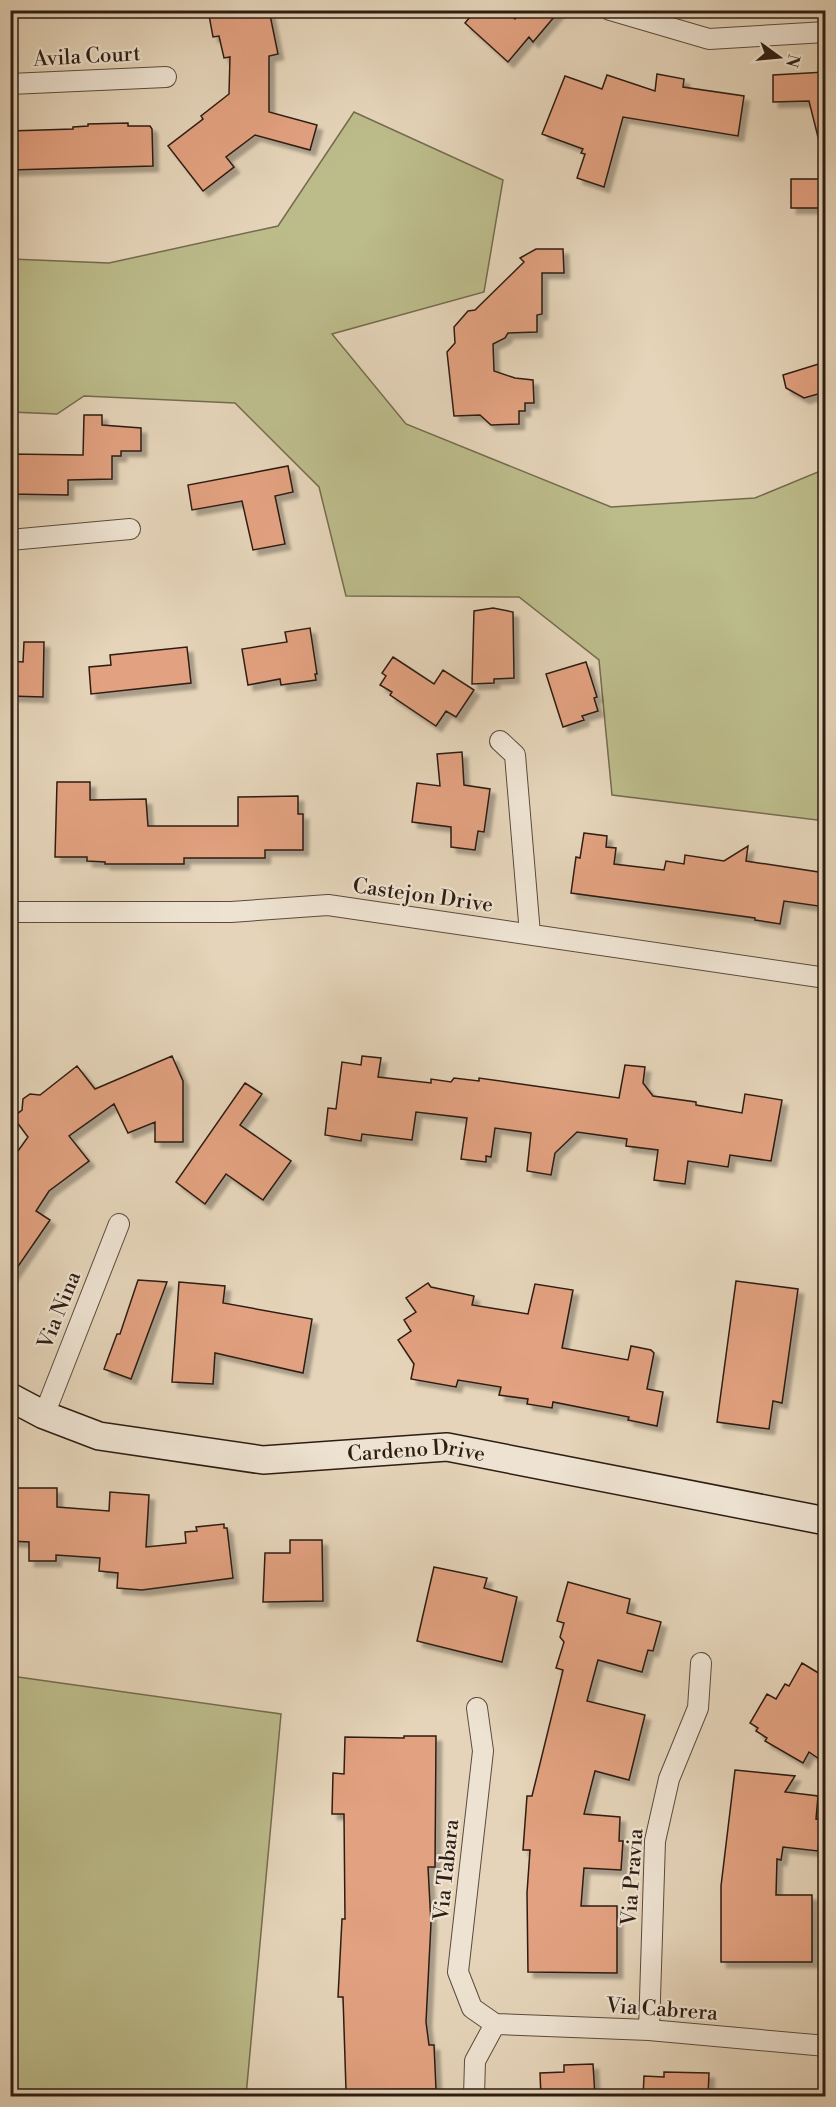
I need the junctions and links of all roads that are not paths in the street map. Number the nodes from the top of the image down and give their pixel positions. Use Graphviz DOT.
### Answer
graph roads {
  1 [pos="610,10"];
  2 [pos="825,32"];
  3 [pos="166,77"];
  4 [pos="10,84"];
  5 [pos="130,529"];
  6 [pos="10,540"];
  7 [pos="500,741"];
  8 [pos="10,912"];
  9 [pos="530,934"];
  10 [pos="825,978"];
  11 [pos="119,1224"];
  12 [pos="10,1397"];
  13 [pos="44,1414"];
  14 [pos="825,1521"];
  15 [pos="701,1663"];
  16 [pos="477,1708"];
  17 [pos="495,2024"];
  18 [pos="649,2030"];
  19 [pos="825,2046"];
  20 [pos="474,2097"];
  1 -- 2 [label="street"];
  3 -- 4 [label="street, Avila Court"];
  5 -- 6 [label="street"];
  7 -- 9 [label="street"];
  8 -- 9 [label="street, Castejon Drive"];
  9 -- 10 [label="street, Castejon Drive"];
  11 -- 13 [label="street, Via Nina"];
  12 -- 13 [label="street, Cardeno Drive"];
  13 -- 14 [label="street, Cardeno Drive"];
  15 -- 18 [label="street, Via Pravia"];
  16 -- 17 [label="street, Via Tabara"];
  17 -- 18 [label="street, Via Cabrera"];
  17 -- 20 [label="street"];
  18 -- 19 [label="street, Via Cabrera"];
}
